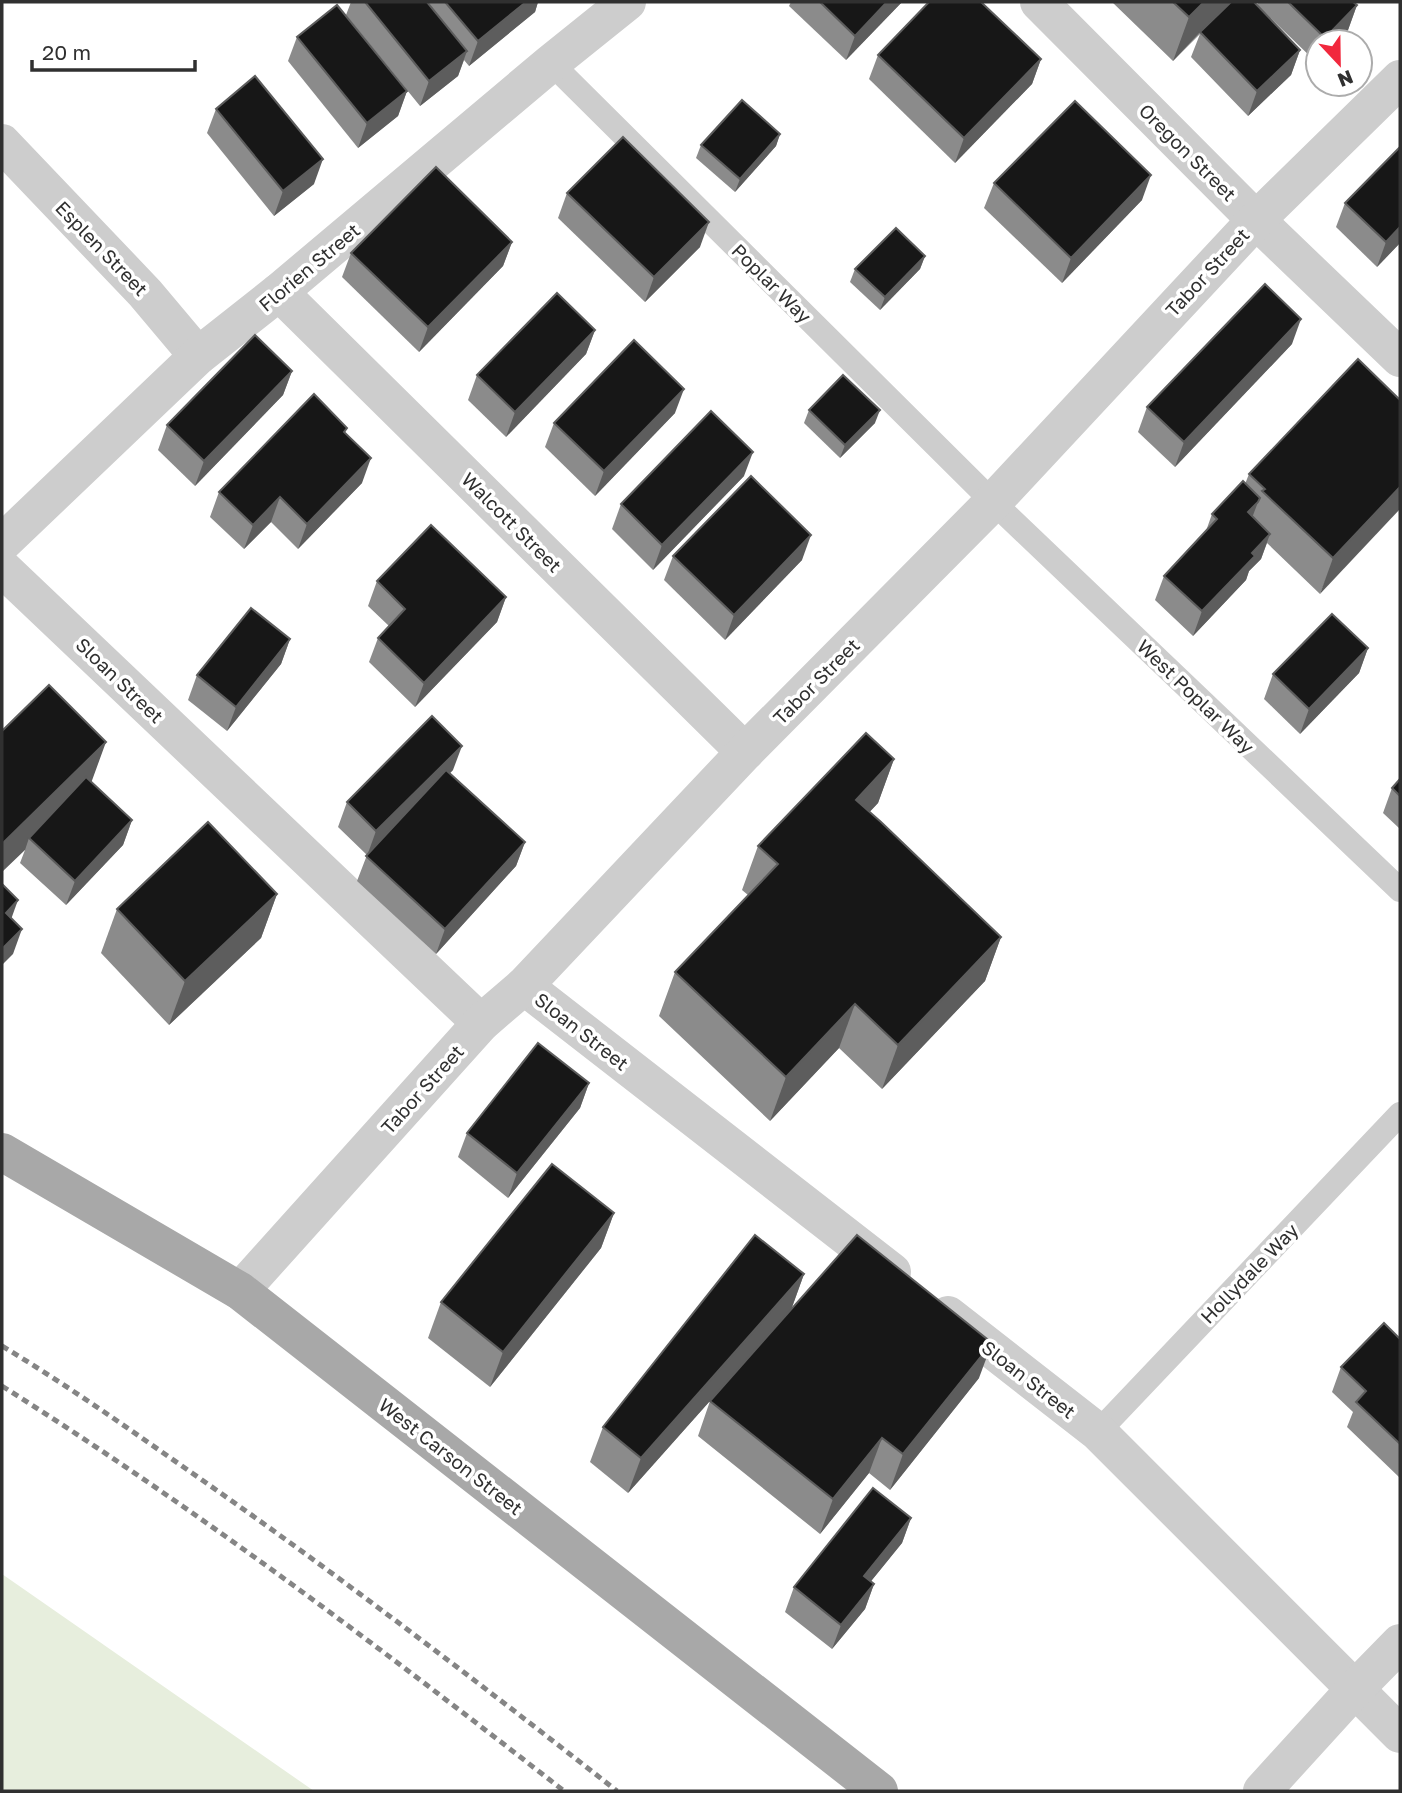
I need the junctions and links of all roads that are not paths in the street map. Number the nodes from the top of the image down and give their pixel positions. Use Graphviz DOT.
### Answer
graph roads {
  1 [pos="627,2"];
  2 [pos="1039,2"];
  3 [pos="551,63"];
  4 [pos="1400,79"];
  5 [pos="2,143"];
  6 [pos="1256,220"];
  7 [pos="279,292"];
  8 [pos="198,356"];
  9 [pos="1400,358"];
  10 [pos="993,502"];
  11 [pos="2,543"];
  12 [pos="2,568"];
  13 [pos="745,752"];
  14 [pos="1400,890"];
  15 [pos="524,986"];
  16 [pos="481,1023"];
  17 [pos="1400,1114"];
  18 [pos="2,1152"];
  19 [pos="240,1292"];
  20 [pos="1098,1432"];
  21 [pos="1400,1643"];
  22 [pos="1355,1689"];
  23 [pos="1400,1734"];
  24 [pos="879,1791"];
  25 [pos="1262,1791"];
  1 -- 3 [label="street, Florien Street"];
  2 -- 6 [label="street, Oregon Street"];
  3 -- 7 [label="street, Florien Street"];
  3 -- 10 [label="lane, Poplar Way"];
  4 -- 6 [label="street, Tabor Street"];
  5 -- 8 [label="street, Esplen Street"];
  6 -- 9 [label="street, Oregon Street"];
  6 -- 10 [label="street, Tabor Street"];
  7 -- 8 [label="street, Florien Street"];
  7 -- 13 [label="street, Walcott Street"];
  8 -- 11 [label="street, Florien Street"];
  10 -- 13 [label="street, Tabor Street"];
  10 -- 14 [label="lane, West Poplar Way"];
  12 -- 16 [label="street, Sloan Street"];
  13 -- 15 [label="street, Tabor Street"];
  15 -- 16 [label="street, Tabor Street"];
  15 -- 20 [label="street, Sloan Street"];
  16 -- 19 [label="street, Tabor Street"];
  17 -- 20 [label="lane, Hollydale Way"];
  18 -- 19 [label="main road, West Carson Street"];
  19 -- 24 [label="main road, West Carson Street"];
  20 -- 22 [label="street, Sloan Street"];
  21 -- 22 [label="street"];
  22 -- 23 [label="street, Sloan Street"];
  22 -- 25 [label="street"];
}
